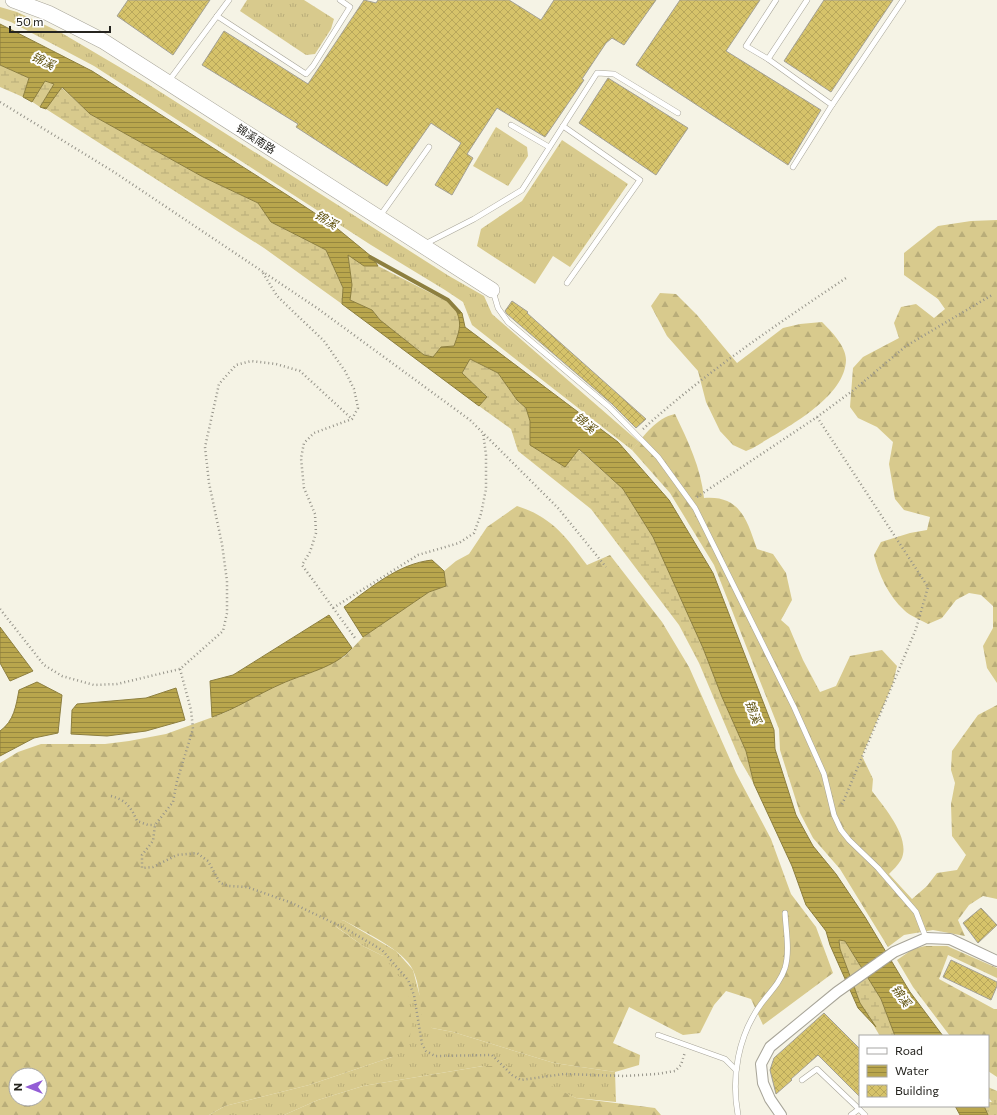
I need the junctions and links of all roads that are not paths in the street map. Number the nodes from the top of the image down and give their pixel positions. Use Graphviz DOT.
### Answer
graph roads {
  1 [pos="13,0"];
  2 [pos="229,0"];
  3 [pos="340,0"];
  4 [pos="776,0"];
  5 [pos="807,0"];
  6 [pos="903,0"];
  7 [pos="217,16"];
  8 [pos="768,59"];
  9 [pos="167,82"];
  10 [pos="832,105"];
  11 [pos="678,113"];
  12 [pos="511,125"];
  13 [pos="563,126"];
  14 [pos="429,147"];
  15 [pos="549,147"];
  16 [pos="793,167"];
  17 [pos="379,217"];
  18 [pos="422,245"];
  19 [pos="567,283"];
  20 [pos="492,290"];
  21 [pos="785,913"];
  22 [pos="926,938"];
  23 [pos="997,961"];
  24 [pos="658,1035"];
  25 [pos="736,1070"];
  26 [pos="802,1080"];
  27 [pos="859,1109"];
  28 [pos="738,1115"];
  29 [pos="781,1115"];
  30 [pos="851,1115"];
  31 [pos="865,1115"];
  1 -- 9 [label="street, 锦溪南路"];
  2 -- 7 [label="lane"];
  3 -- 7 [label="lane"];
  4 -- 8 [label="lane"];
  5 -- 8 [label="lane"];
  6 -- 10 [label="lane"];
  7 -- 9 [label="lane"];
  8 -- 10 [label="lane"];
  9 -- 17 [label="street, 锦溪南路"];
  10 -- 16 [label="lane"];
  11 -- 13 [label="lane"];
  12 -- 15 [label="lane"];
  13 -- 15 [label="lane"];
  13 -- 19 [label="lane"];
  14 -- 17 [label="lane"];
  15 -- 18 [label="lane"];
  17 -- 18 [label="street, 锦溪南路"];
  18 -- 20 [label="street, 锦溪南路"];
  20 -- 22 [label="lane"];
  21 -- 25 [label="lane"];
  22 -- 23 [label="street"];
  22 -- 29 [label="street"];
  24 -- 25 [label="lane"];
  25 -- 28 [label="lane"];
  26 -- 27 [label="lane"];
  27 -- 30 [label="lane"];
  27 -- 31 [label="lane"];
}
